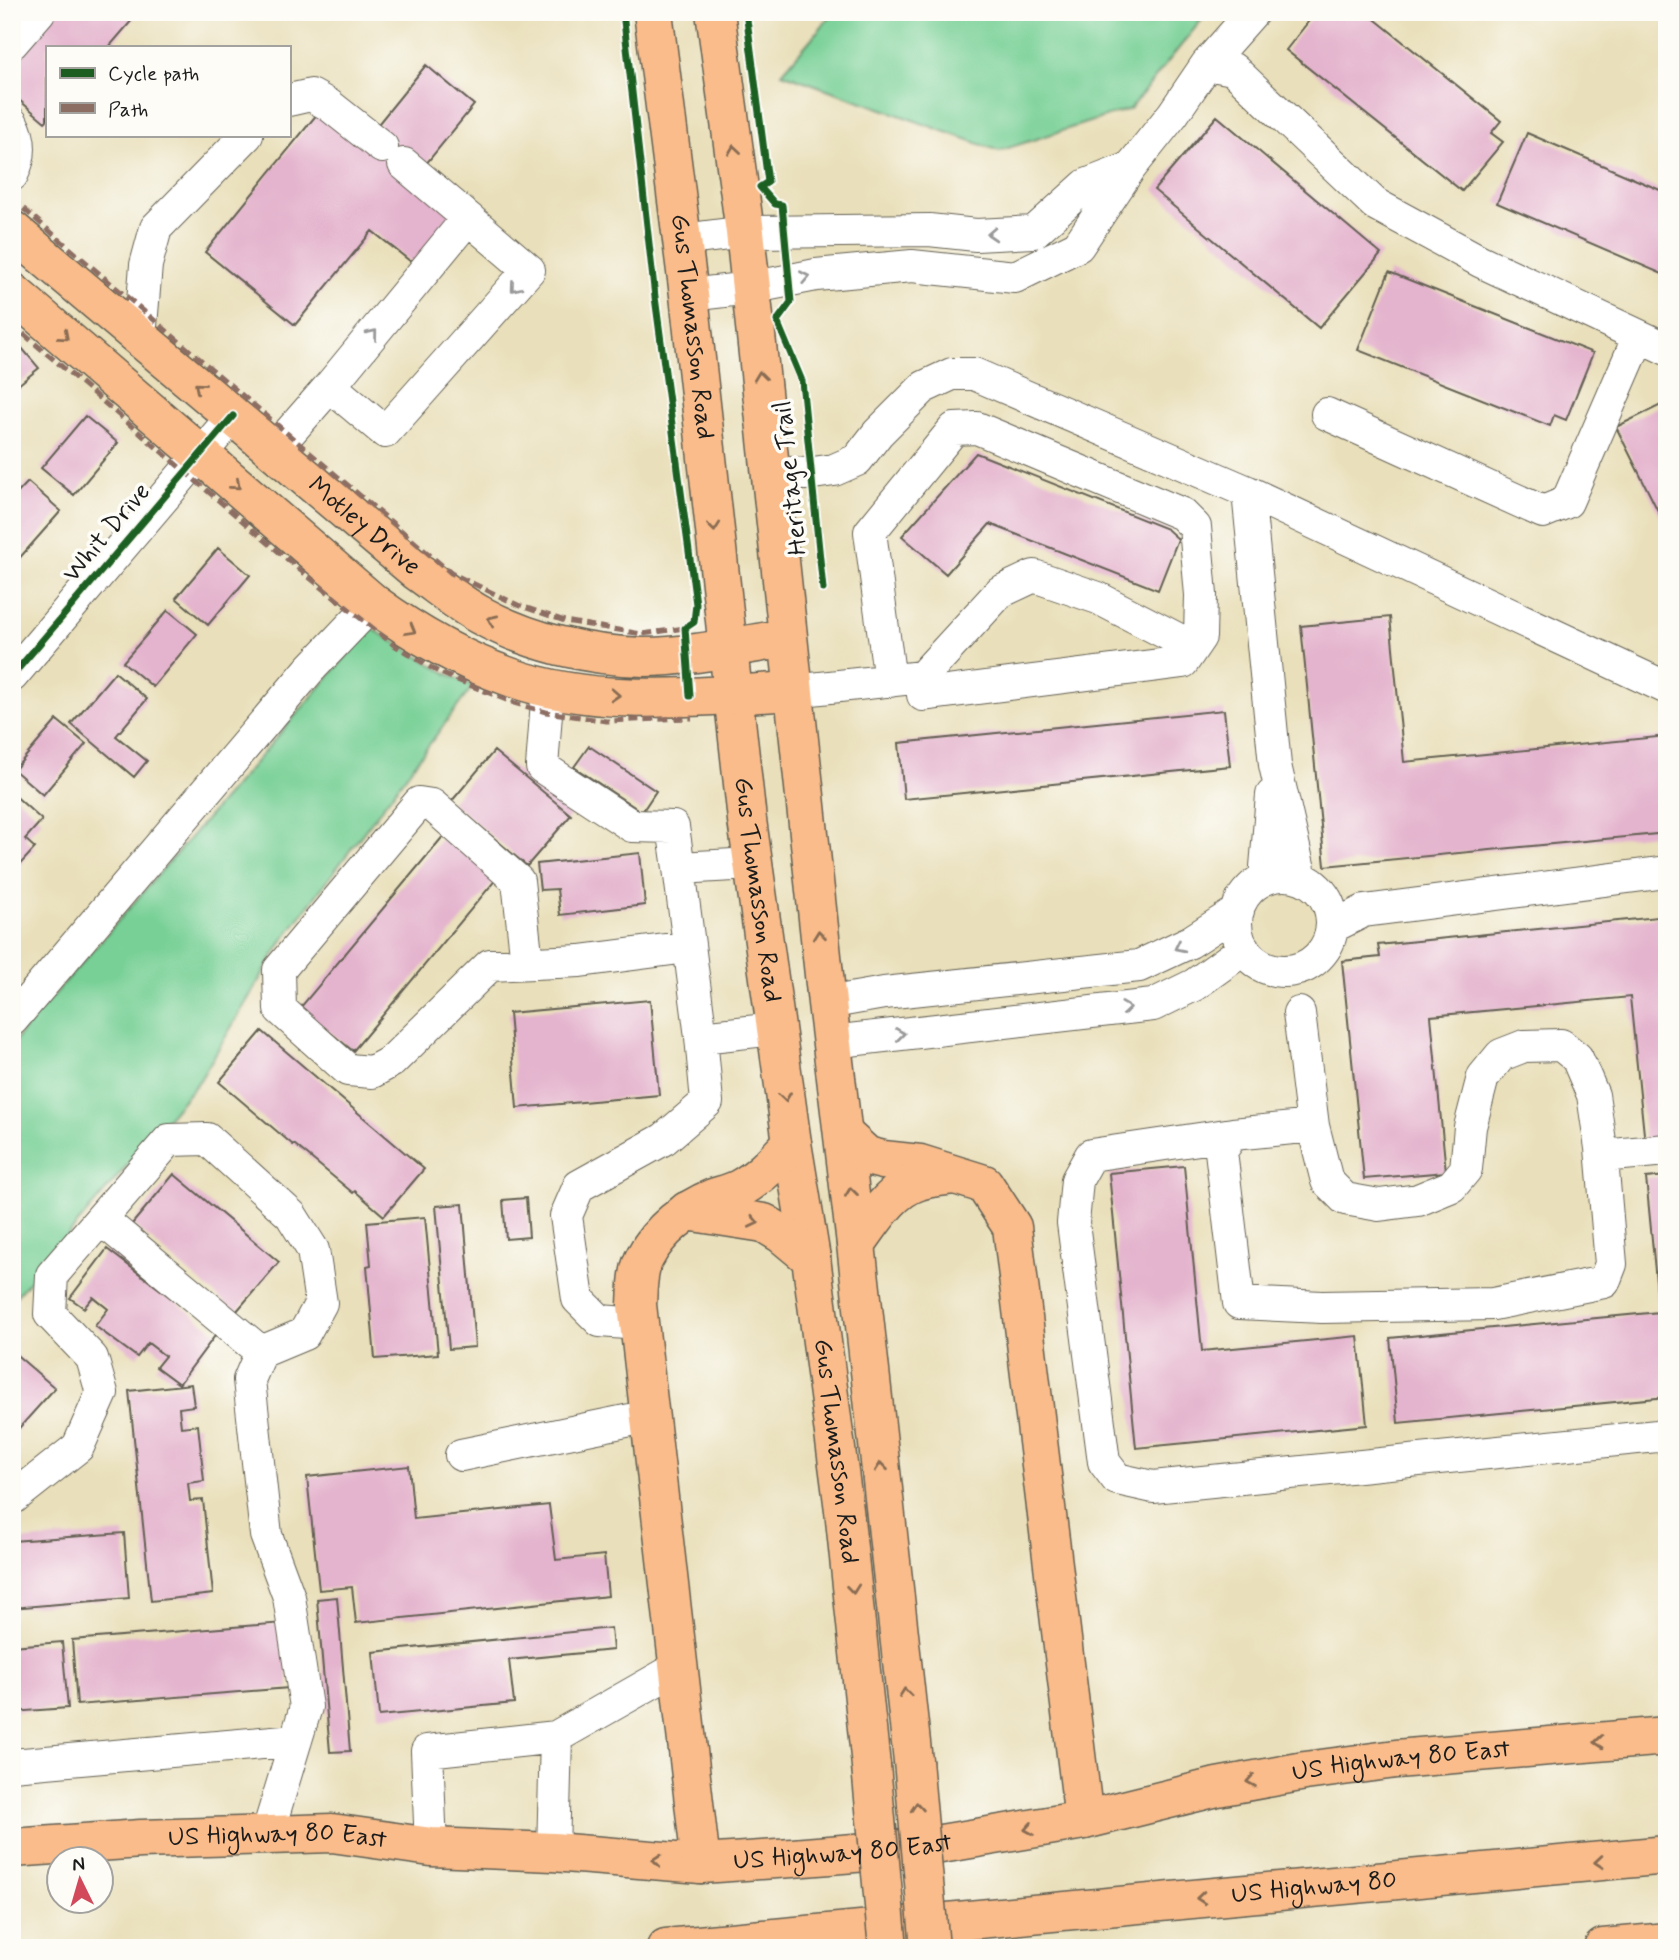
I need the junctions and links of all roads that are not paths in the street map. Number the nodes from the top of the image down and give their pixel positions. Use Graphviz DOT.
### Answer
graph roads {
  1 [pos="39,12"];
  2 [pos="653,12"];
  3 [pos="715,12"];
  4 [pos="1253,12"];
  5 [pos="12,43"];
  6 [pos="1207,64"];
  7 [pos="290,100"];
  8 [pos="12,123"];
  9 [pos="246,136"];
  10 [pos="1130,168"];
  11 [pos="12,175"];
  12 [pos="468,218"];
  13 [pos="12,230"];
  14 [pos="745,232"];
  15 [pos="1034,232"];
  16 [pos="682,240"];
  17 [pos="1046,262"];
  18 [pos="750,288"];
  19 [pos="690,295"];
  20 [pos="17,305"];
  21 [pos="140,338"];
  22 [pos="1653,342"];
  23 [pos="330,386"];
  24 [pos="1327,414"];
  25 [pos="233,416"];
  26 [pos="274,450"];
  27 [pos="201,455"];
  28 [pos="771,472"];
  29 [pos="1248,492"];
  30 [pos="373,603"];
  31 [pos="788,638"];
  32 [pos="555,645"];
  33 [pos="727,647"];
  34 [pos="1193,647"];
  35 [pos="12,676"];
  36 [pos="922,677"];
  37 [pos="890,681"];
  38 [pos="548,687"];
  39 [pos="1667,688"];
  40 [pos="793,691"];
  41 [pos="732,694"];
  42 [pos="1275,765"];
  43 [pos="752,864"];
  44 [pos="679,868"];
  45 [pos="1667,872"];
  46 [pos="1301,878"];
  47 [pos="1265,879"];
  48 [pos="1238,911"];
  49 [pos="1330,914"];
  50 [pos="688,947"];
  51 [pos="1244,949"];
  52 [pos="527,963"];
  53 [pos="1312,963"];
  54 [pos="1277,970"];
  55 [pos="827,1003"];
  56 [pos="1299,1013"];
  57 [pos="12,1020"];
  58 [pos="775,1029"];
  59 [pos="701,1037"];
  60 [pos="832,1042"];
  61 [pos="1313,1126"];
  62 [pos="1233,1134"];
  63 [pos="844,1135"];
  64 [pos="792,1143"];
  65 [pos="1667,1150"];
  66 [pos="1602,1156"];
  67 [pos="958,1174"];
  68 [pos="687,1211"];
  69 [pos="101,1219"];
  70 [pos="856,1244"];
  71 [pos="811,1258"];
  72 [pos="639,1324"];
  73 [pos="261,1352"];
  74 [pos="650,1416"];
  75 [pos="1667,1435"];
  76 [pos="461,1455"];
  77 [pos="12,1499"];
  78 [pos="679,1667"];
  79 [pos="1667,1736"];
  80 [pos="556,1737"];
  81 [pos="296,1740"];
  82 [pos="12,1765"];
  83 [pos="1084,1819"];
  84 [pos="267,1835"];
  85 [pos="431,1847"];
  86 [pos="12,1848"];
  87 [pos="553,1852"];
  88 [pos="1667,1855"];
  89 [pos="701,1864"];
  90 [pos="1667,1942"];
  91 [pos="666,1948"];
  92 [pos="888,1948"];
  93 [pos="930,1948"];
  94 [pos="1603,1948"];
  1 -- 5 [label="street"];
  2 -- 16 [label="main road, Gus Thomasson Road"];
  14 -- 3 [label="main road, Gus Thomasson Road, one-way"];
  4 -- 6 [label="street"];
  6 -- 10 [label="street"];
  6 -- 22 [label="street"];
  7 -- 12 [label="street"];
  8 -- 11 [label="street"];
  9 -- 21 [label="street"];
  10 -- 15 [label="street"];
  10 -- 17 [label="street"];
  23 -- 12 [label="street, one-way"];
  12 -- 23 [label="street, one-way"];
  13 -- 21 [label="main road, Motley Drive"];
  15 -- 14 [label="street, one-way"];
  14 -- 16 [label="street"];
  14 -- 18 [label="main road, Gus Thomasson Road"];
  15 -- 17 [label="street"];
  16 -- 19 [label="main road, Gus Thomasson Road"];
  18 -- 17 [label="street, one-way"];
  18 -- 19 [label="street"];
  28 -- 18 [label="main road, Gus Thomasson Road, one-way"];
  19 -- 33 [label="main road, Gus Thomasson Road, one-way"];
  20 -- 27 [label="main road, Motley Drive, one-way"];
  25 -- 21 [label="main road, Motley Drive, one-way"];
  22 -- 24 [label="street"];
  23 -- 26 [label="street"];
  25 -- 26 [label="main road, Motley Drive"];
  25 -- 27 [label="street, Whit Drive"];
  32 -- 26 [label="main road, Motley Drive, one-way"];
  27 -- 30 [label="main road, Motley Drive, one-way"];
  27 -- 35 [label="street, Whit Drive"];
  28 -- 29 [label="street"];
  28 -- 31 [label="main road, Gus Thomasson Road"];
  29 -- 39 [label="street"];
  29 -- 42 [label="street"];
  30 -- 38 [label="main road, Motley Drive, one-way"];
  30 -- 57 [label="street"];
  31 -- 33 [label="main road, Motley Drive"];
  31 -- 40 [label="main road, Gus Thomasson Road"];
  32 -- 33 [label="main road, Motley Drive"];
  32 -- 38 [label="main road"];
  33 -- 41 [label="main road, Gus Thomasson Road"];
  34 -- 36 [label="street"];
  34 -- 36 [label="street"];
  34 -- 37 [label="street"];
  36 -- 37 [label="street"];
  37 -- 40 [label="street"];
  38 -- 41 [label="main road, Motley Drive, one-way"];
  38 -- 44 [label="street"];
  40 -- 41 [label="main road, Motley Drive"];
  55 -- 40 [label="main road, Gus Thomasson Road, one-way"];
  41 -- 43 [label="main road, Gus Thomasson Road"];
  42 -- 46 [label="street"];
  42 -- 47 [label="street"];
  43 -- 44 [label="street"];
  43 -- 58 [label="main road, Gus Thomasson Road"];
  44 -- 50 [label="street"];
  45 -- 49 [label="street"];
  46 -- 47 [label="street"];
  46 -- 49 [label="street"];
  47 -- 48 [label="street"];
  48 -- 51 [label="street"];
  48 -- 55 [label="street, one-way"];
  49 -- 53 [label="street"];
  50 -- 52 [label="street"];
  50 -- 59 [label="street"];
  51 -- 54 [label="street"];
  60 -- 51 [label="street, one-way"];
  52 -- 52 [label="street"];
  53 -- 54 [label="street"];
  53 -- 56 [label="street"];
  54 -- 56 [label="street"];
  55 -- 58 [label="main road"];
  55 -- 60 [label="main road, Gus Thomasson Road"];
  56 -- 61 [label="street"];
  58 -- 59 [label="street"];
  58 -- 60 [label="main road"];
  58 -- 64 [label="main road, Gus Thomasson Road, one-way"];
  59 -- 72 [label="street"];
  60 -- 63 [label="main road, Gus Thomasson Road"];
  61 -- 62 [label="street"];
  61 -- 66 [label="street"];
  62 -- 66 [label="street"];
  62 -- 75 [label="street"];
  63 -- 67 [label="main road"];
  70 -- 63 [label="main road, Gus Thomasson Road, one-way"];
  64 -- 68 [label="main road"];
  64 -- 71 [label="main road, Gus Thomasson Road"];
  65 -- 66 [label="street"];
  67 -- 70 [label="main road"];
  67 -- 83 [label="main road"];
  68 -- 71 [label="main road, one-way"];
  68 -- 72 [label="main road"];
  69 -- 73 [label="street"];
  69 -- 73 [label="street"];
  69 -- 77 [label="street"];
  93 -- 70 [label="main road, Gus Thomasson Road, one-way, bridge"];
  71 -- 92 [label="main road, Gus Thomasson Road, one-way, bridge"];
  72 -- 74 [label="main road"];
  73 -- 81 [label="street"];
  74 -- 76 [label="street"];
  74 -- 78 [label="main road"];
  78 -- 80 [label="street"];
  78 -- 89 [label="main road"];
  79 -- 83 [label="main road, US Highway 80 East, one-way"];
  80 -- 85 [label="street"];
  80 -- 87 [label="street"];
  81 -- 82 [label="street"];
  81 -- 84 [label="street"];
  83 -- 89 [label="main road, US Highway 80 East, one-way"];
  84 -- 85 [label="main road, US Highway 80 East"];
  84 -- 86 [label="main road, US Highway 80 East"];
  85 -- 87 [label="main road, US Highway 80 East"];
  89 -- 87 [label="main road, US Highway 80 East, one-way"];
  88 -- 91 [label="main road, US Highway 80, one-way"];
  90 -- 94 [label="main road"];
}
